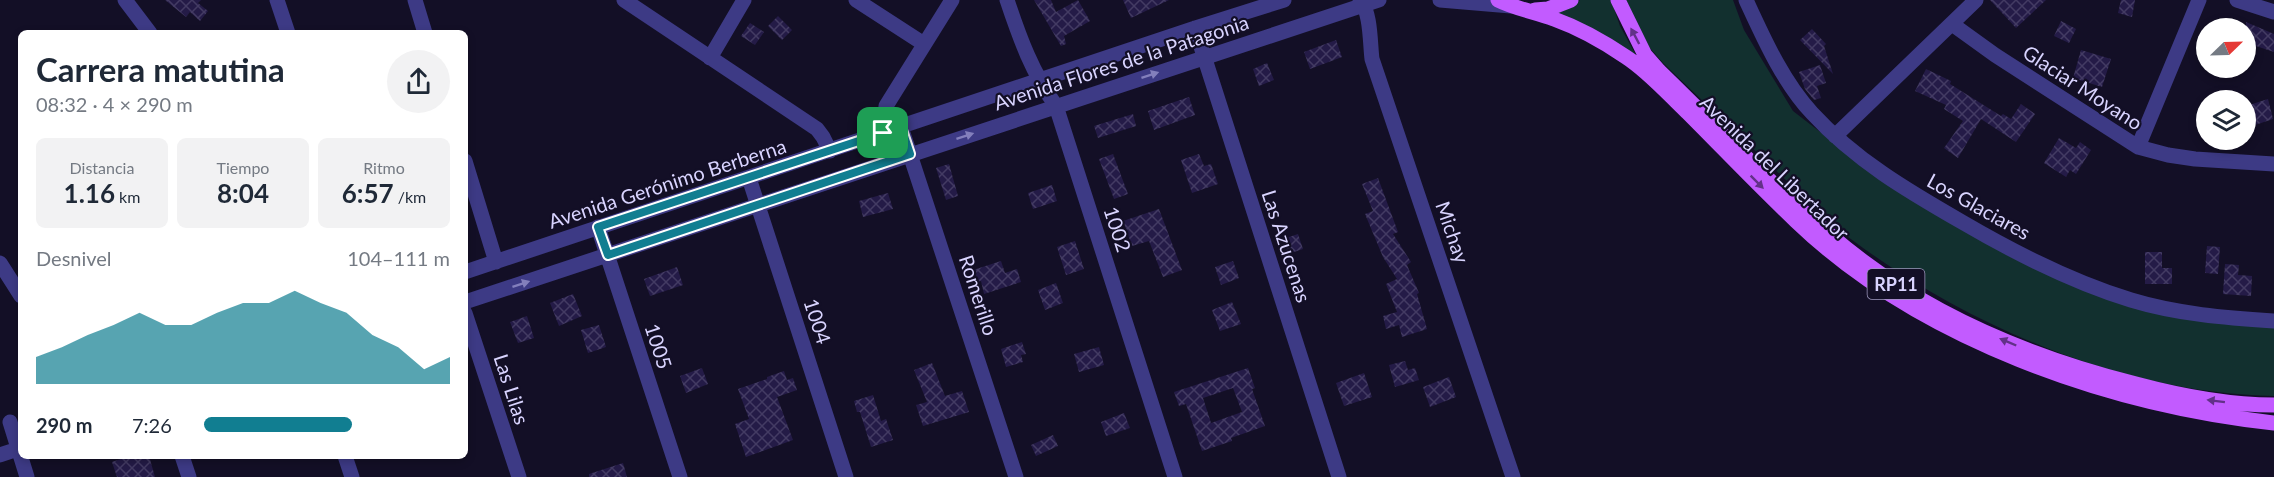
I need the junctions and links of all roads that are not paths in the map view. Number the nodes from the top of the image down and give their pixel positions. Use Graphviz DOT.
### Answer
graph roads {
  1 [pos="124,0"];
  2 [pos="277,0"];
  3 [pos="415,0"];
  4 [pos="624,0"];
  5 [pos="744,0"];
  6 [pos="856,0"];
  7 [pos="952,0"];
  8 [pos="1007,0"];
  9 [pos="1284,0"];
  10 [pos="1440,0"];
  11 [pos="1571,0"];
  12 [pos="1618,0"];
  13 [pos="1746,0"];
  14 [pos="1976,0"];
  15 [pos="2199,0"];
  16 [pos="2237,0"];
  17 [pos="1368,1"];
  18 [pos="1504,3"];
  19 [pos="1529,10"];
  20 [pos="2274,12"];
  21 [pos="1953,24"];
  22 [pos="1194,28"];
  23 [pos="148,30"];
  24 [pos="287,30"];
  25 [pos="424,30"];
  26 [pos="924,44"];
  27 [pos="1204,57"];
  28 [pos="710,58"];
  29 [pos="1039,82"];
  30 [pos="1056,106"];
  31 [pos="901,127"];
  32 [pos="883,133"];
  33 [pos="1835,136"];
  34 [pos="2138,147"];
  35 [pos="830,151"];
  36 [pos="910,154"];
  37 [pos="2274,164"];
  38 [pos="468,171"];
  39 [pos="749,178"];
  40 [pos="758,205"];
  41 [pos="598,227"];
  42 [pos="608,255"];
  43 [pos="496,262"];
  44 [pos="0,263"];
  45 [pos="468,272"];
  46 [pos="18,291"];
  47 [pos="468,302"];
  48 [pos="2274,321"];
  49 [pos="468,322"];
  50 [pos="2274,405"];
  51 [pos="10,422"];
  52 [pos="2274,423"];
  53 [pos="18,443"];
  54 [pos="18,449"];
  55 [pos="0,455"];
  56 [pos="23,459"];
  57 [pos="183,459"];
  58 [pos="346,459"];
  59 [pos="27,477"];
  60 [pos="189,477"];
  61 [pos="352,477"];
  62 [pos="519,477"];
  63 [pos="680,477"];
  64 [pos="846,477"];
  65 [pos="1016,477"];
  66 [pos="1175,477"];
  67 [pos="1339,477"];
  68 [pos="1513,477"];
  1 -- 23 [label="street"];
  2 -- 24 [label="street"];
  3 -- 25 [label="street"];
  4 -- 28 [label="street"];
  5 -- 28 [label="street"];
  6 -- 26 [label="street"];
  7 -- 26 [label="street"];
  8 -- 29 [label="street, 1002"];
  9 -- 22 [label="street, Avenida Flores de la Patagonia"];
  10 -- 18 [label="street"];
  11 -- 19 [label="main road, Avenida del Libertador / RP11"];
  50 -- 12 [label="main road, Avenida del Libertador / RP11, one-way"];
  13 -- 33 [label="street, Los Glaciares"];
  14 -- 21 [label="street"];
  15 -- 34 [label="street"];
  16 -- 20 [label="street"];
  17 -- 27 [label="street, Avenida Flores de la Patagonia"];
  17 -- 68 [label="street, Michay"];
  18 -- 19 [label="main road, Avenida del Libertador / RP11"];
  19 -- 52 [label="main road, Avenida del Libertador / RP11, one-way"];
  21 -- 33 [label="street"];
  21 -- 34 [label="street, Glaciar Moyano"];
  22 -- 27 [label="street, Las Azucenas"];
  22 -- 29 [label="street, Avenida Flores de la Patagonia"];
  26 -- 32 [label="street"];
  30 -- 27 [label="street, Avenida Flores de la Patagonia, one-way"];
  27 -- 67 [label="street, Las Azucenas"];
  28 -- 35 [label="street"];
  29 -- 30 [label="street, 1002"];
  29 -- 31 [label="street, Avenida Flores de la Patagonia"];
  36 -- 30 [label="street, Avenida Flores de la Patagonia, one-way"];
  30 -- 66 [label="street, 1002"];
  31 -- 32 [label="street, Avenida Flores de la Patagonia"];
  31 -- 36 [label="street, Romerillo"];
  32 -- 35 [label="street, Avenida Gerónimo Berberna"];
  33 -- 48 [label="street, Los Glaciares"];
  34 -- 37 [label="street, Glaciar Moyano"];
  35 -- 39 [label="street, Avenida Gerónimo Berberna"];
  36 -- 40 [label="street"];
  36 -- 65 [label="street, Romerillo"];
  38 -- 43 [label="street"];
  39 -- 40 [label="street, 1004"];
  39 -- 41 [label="street, Avenida Gerónimo Berberna"];
  40 -- 42 [label="street"];
  40 -- 64 [label="street, 1004"];
  41 -- 42 [label="street, 1005"];
  41 -- 43 [label="street, Avenida Gerónimo Berberna"];
  47 -- 42 [label="street, one-way"];
  42 -- 63 [label="street, 1005"];
  43 -- 45 [label="street, Avenida Gerónimo Berberna"];
  44 -- 46 [label="street"];
  49 -- 62 [label="street, Las Lilas"];
  51 -- 53 [label="street"];
  54 -- 55 [label="street"];
  56 -- 59 [label="street"];
  57 -- 60 [label="street"];
  58 -- 61 [label="street"];
}
